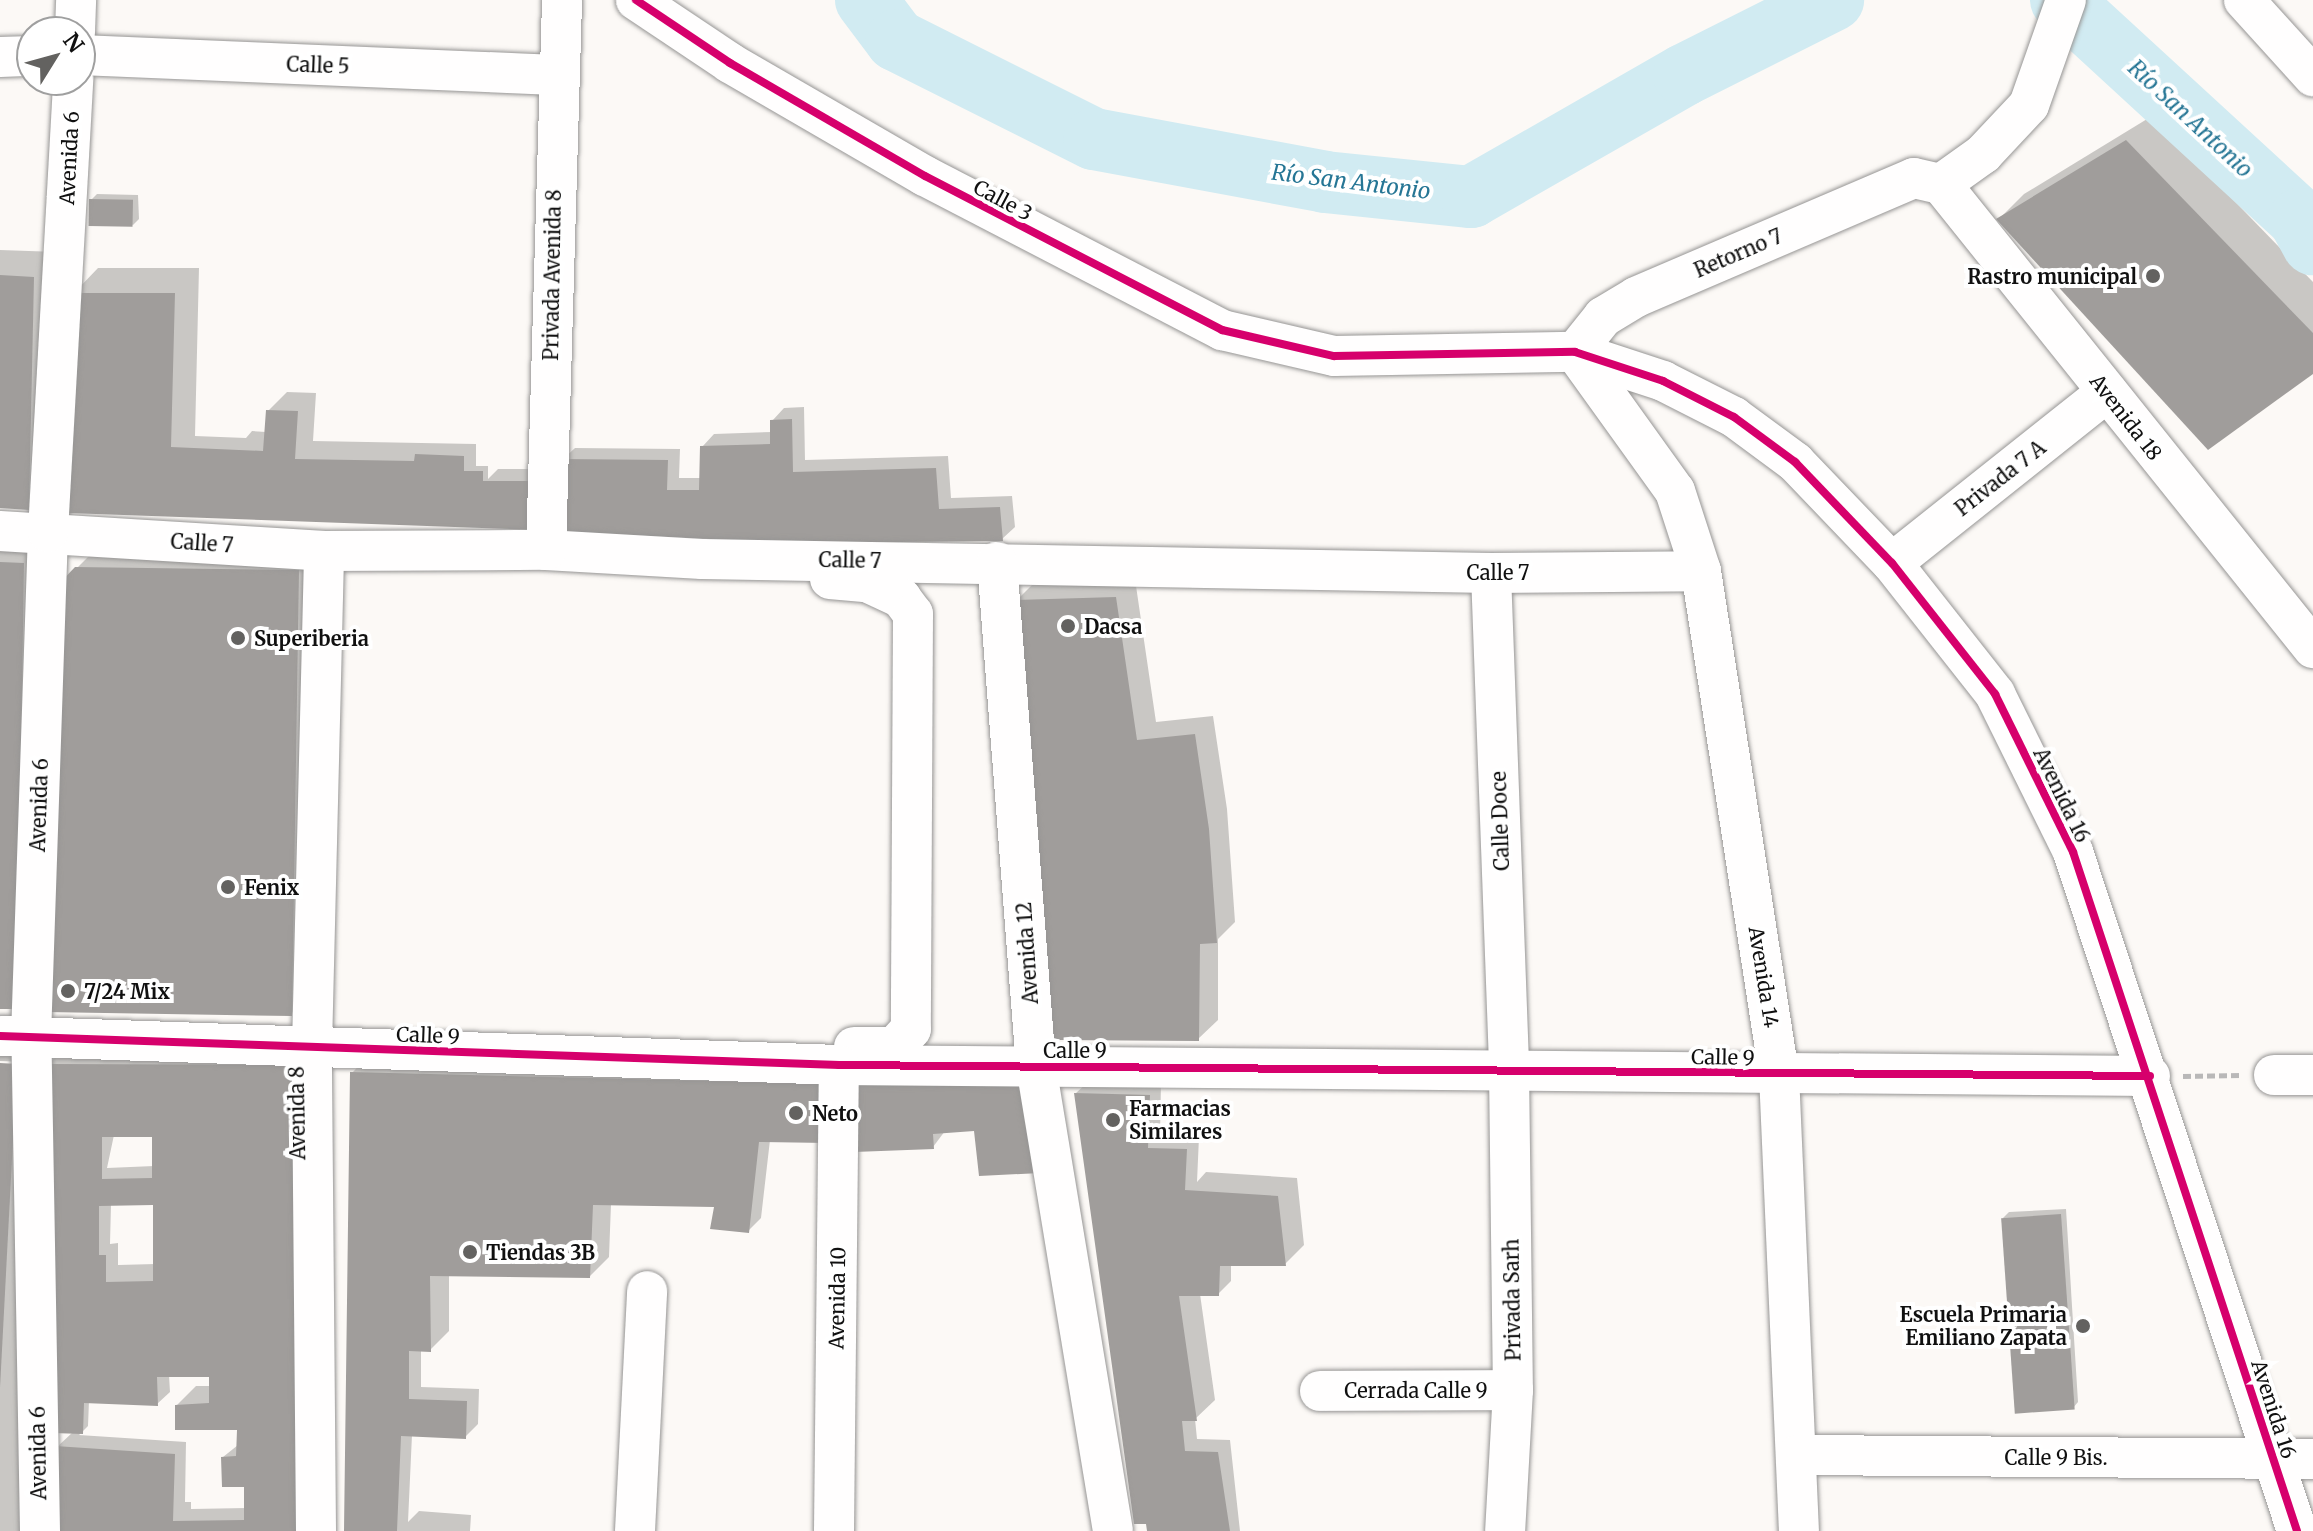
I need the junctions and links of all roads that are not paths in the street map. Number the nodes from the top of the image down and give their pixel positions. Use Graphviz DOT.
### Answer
graph roads {
  1 [pos="562,0"];
  2 [pos="636,0"];
  3 [pos="2244,0"];
  4 [pos="2061,16"];
  5 [pos="96,56"];
  6 [pos="556,75"];
  7 [pos="2313,76"];
  8 [pos="72,96"];
  9 [pos="1941,184"];
  10 [pos="1575,352"];
  11 [pos="2107,392"];
  12 [pos="0,531"];
  13 [pos="48,532"];
  14 [pos="546,550"];
  15 [pos="324,551"];
  16 [pos="702,559"];
  17 [pos="997,562"];
  18 [pos="1892,563"];
  19 [pos="1701,571"];
  20 [pos="1491,573"];
  21 [pos="2313,648"];
  22 [pos="15,1036"];
  23 [pos="312,1047"];
  24 [pos="762,1063"];
  25 [pos="839,1065"];
  26 [pos="1036,1066"];
  27 [pos="1509,1069"];
  28 [pos="1779,1074"];
  29 [pos="2274,1075"];
  30 [pos="2313,1075"];
  31 [pos="2150,1076"];
  32 [pos="647,1291"];
  33 [pos="1513,1390"];
  34 [pos="1320,1391"];
  35 [pos="1798,1455"];
  36 [pos="2273,1458"];
  37 [pos="2313,1459"];
  38 [pos="40,1531"];
  39 [pos="316,1531"];
  40 [pos="635,1531"];
  41 [pos="834,1531"];
  42 [pos="1113,1531"];
  43 [pos="1505,1531"];
  44 [pos="1799,1531"];
  45 [pos="2297,1531"];
  1 -- 6 [label="street, Privada Avenida 8"];
  2 -- 10 [label="street, Calle 3"];
  3 -- 7 [label="street"];
  4 -- 9 [label="street"];
  5 -- 6 [label="street, Calle 5"];
  6 -- 14 [label="street, Privada Avenida 8"];
  8 -- 13 [label="street, Avenida 6"];
  9 -- 10 [label="street, Retorno 7"];
  9 -- 11 [label="street, Avenida 18"];
  10 -- 18 [label="street, Avenida 16"];
  10 -- 19 [label="street"];
  11 -- 18 [label="street, Privada 7 A"];
  11 -- 21 [label="street, Avenida 18"];
  12 -- 13 [label="street, Calle 7"];
  13 -- 15 [label="street, Calle 7"];
  13 -- 22 [label="street, Avenida 6"];
  14 -- 15 [label="street, Calle 7"];
  14 -- 16 [label="street, Calle 7"];
  15 -- 23 [label="street, Avenida 8"];
  16 -- 17 [label="street, Calle 7"];
  16 -- 24 [label="street"];
  17 -- 20 [label="street, Calle 7"];
  17 -- 26 [label="street, Avenida 12"];
  18 -- 31 [label="street, Avenida 16"];
  19 -- 20 [label="street, Calle 7"];
  19 -- 28 [label="street, Avenida 14"];
  20 -- 27 [label="street, Calle Doce"];
  22 -- 23 [label="street, Calle 9"];
  22 -- 38 [label="street, Avenida 6"];
  23 -- 24 [label="street, Calle 9"];
  23 -- 39 [label="street, Avenida 8"];
  24 -- 25 [label="street, Calle 9"];
  25 -- 26 [label="street, Calle 9"];
  25 -- 41 [label="street, Avenida 10"];
  26 -- 27 [label="street, Calle 9"];
  26 -- 42 [label="street, Avenida 12"];
  27 -- 28 [label="street, Calle 9"];
  27 -- 33 [label="street, Privada Sarh"];
  28 -- 31 [label="street, Calle 9"];
  28 -- 35 [label="street, Avenida 14"];
  29 -- 30 [label="street"];
  31 -- 36 [label="street, Avenida 16"];
  32 -- 40 [label="street"];
  33 -- 34 [label="street, Cerrada Calle 9"];
  33 -- 43 [label="street, Privada Sarh"];
  35 -- 36 [label="street, Calle 9 Bis."];
  35 -- 44 [label="street, Avenida 14"];
  36 -- 37 [label="street, Calle 9 Bis."];
  36 -- 45 [label="street, Avenida 16"];
}
